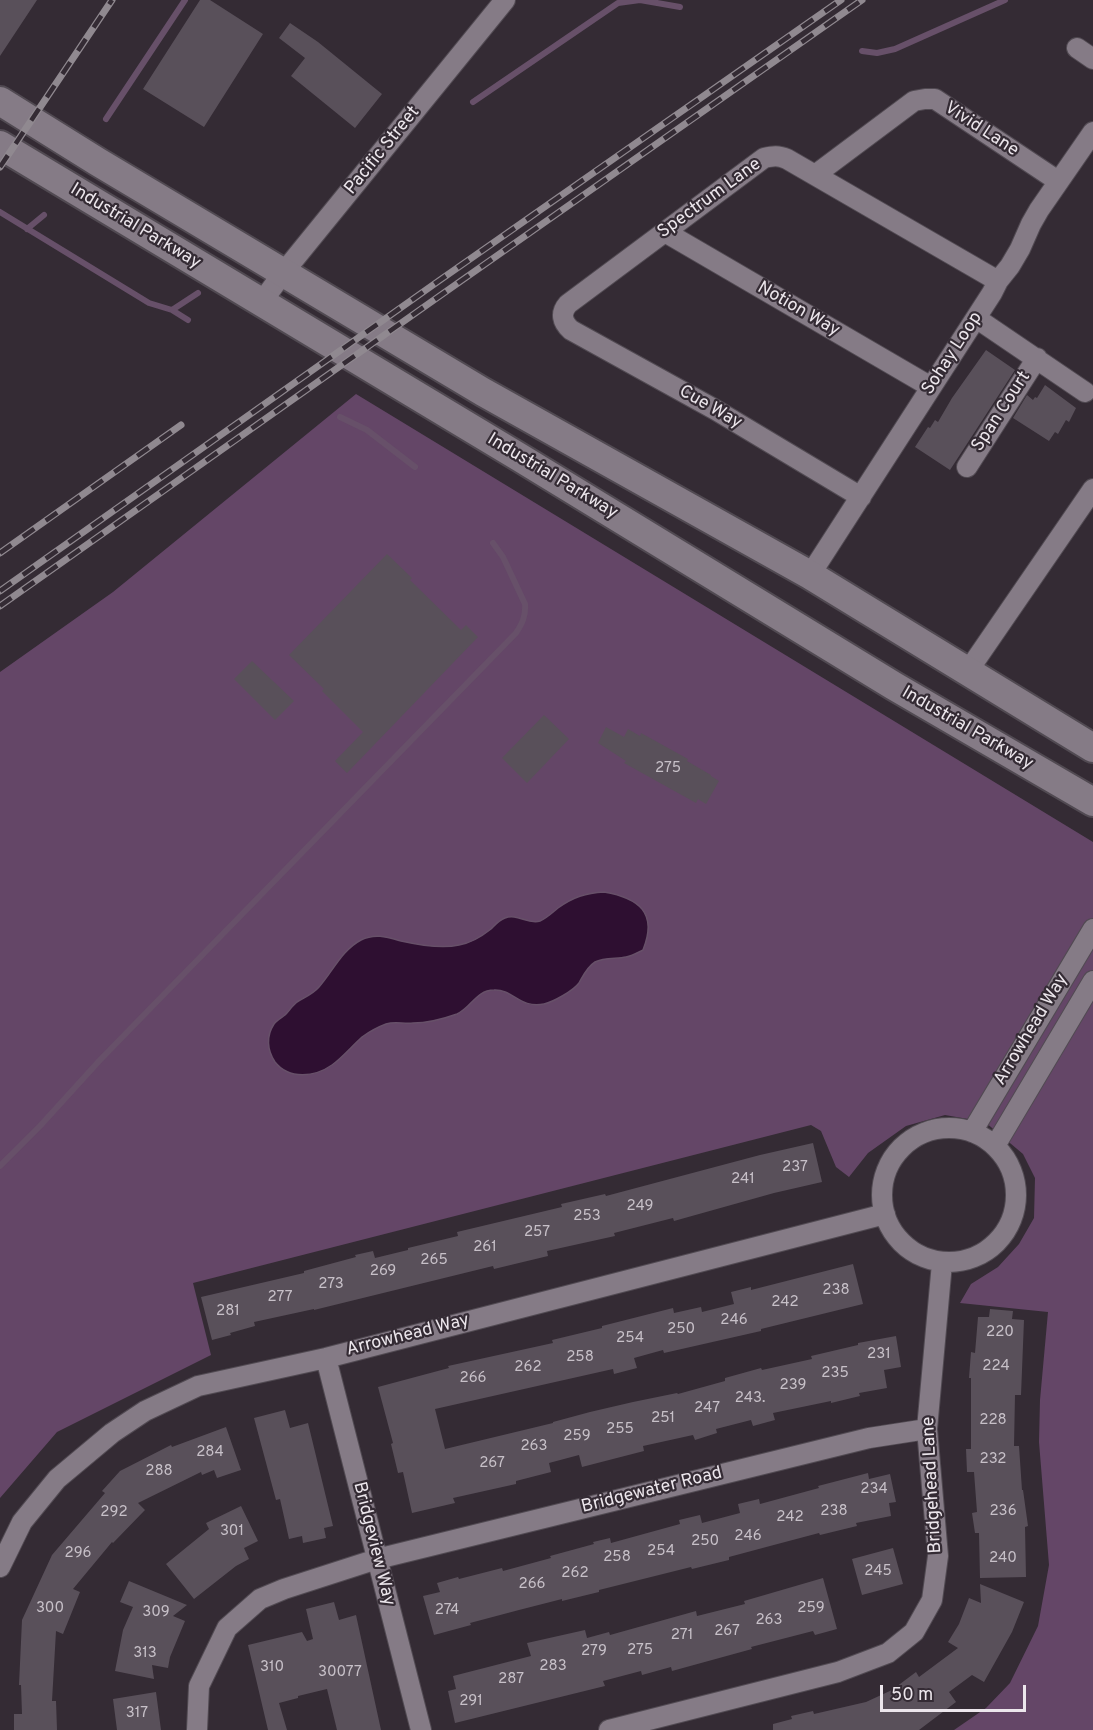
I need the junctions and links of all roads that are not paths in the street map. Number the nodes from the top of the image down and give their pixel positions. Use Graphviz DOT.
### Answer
graph roads {
  1 [pos="505,0"];
  2 [pos="0,101"];
  3 [pos="1093,132"];
  4 [pos="5,149"];
  5 [pos="1086,158"];
  6 [pos="815,175"];
  7 [pos="1058,181"];
  8 [pos="665,232"];
  9 [pos="283,273"];
  10 [pos="998,282"];
  11 [pos="261,303"];
  12 [pos="563,318"];
  13 [pos="976,318"];
  14 [pos="1037,358"];
  15 [pos="931,387"];
  16 [pos="1085,392"];
  17 [pos="967,467"];
  18 [pos="1093,489"];
  19 [pos="861,497"];
  20 [pos="810,575"];
  21 [pos="968,671"];
  22 [pos="1093,748"];
  23 [pos="1093,802"];
  24 [pos="1093,929"];
  25 [pos="1093,981"];
  26 [pos="972,1132"];
  27 [pos="995,1146"];
  28 [pos="885,1214"];
  29 [pos="942,1263"];
  30 [pos="326,1358"];
  31 [pos="927,1429"];
  32 [pos="377,1559"];
  33 [pos="0,1567"];
  34 [pos="196,1730"];
  35 [pos="421,1730"];
  36 [pos="609,1730"];
  1 -- 9 [label="street, Pacific Street"];
  2 -- 9 [label="main road, Industrial Parkway"];
  3 -- 5 [label="street, Sohay Loop"];
  4 -- 11 [label="main road, Industrial Parkway"];
  5 -- 7 [label="street, Sohay Loop"];
  6 -- 7 [label="street, Vivid Lane"];
  6 -- 8 [label="street, Spectrum Lane"];
  6 -- 10 [label="street, Spectrum Lane"];
  7 -- 10 [label="street, Sohay Loop"];
  8 -- 12 [label="street, Spectrum Lane"];
  8 -- 15 [label="street, Notion Way"];
  9 -- 11 [label="street, Pacific Street"];
  9 -- 20 [label="main road, Industrial Parkway"];
  10 -- 13 [label="street, Sohay Loop"];
  11 -- 23 [label="main road, Industrial Parkway"];
  12 -- 19 [label="street, Cue Way"];
  13 -- 14 [label="street, Span Court"];
  13 -- 15 [label="street, Sohay Loop"];
  14 -- 16 [label="street, Span Court"];
  14 -- 17 [label="street, Span Court"];
  15 -- 19 [label="street, Sohay Loop"];
  18 -- 21 [label="street"];
  19 -- 20 [label="street, Sohay Loop"];
  20 -- 21 [label="main road, Industrial Parkway"];
  21 -- 22 [label="main road, Industrial Parkway"];
  24 -- 26 [label="street, Arrowhead Way"];
  25 -- 27 [label="street, Arrowhead Way"];
  26 -- 27 [label="street"];
  26 -- 28 [label="street"];
  27 -- 29 [label="street"];
  28 -- 29 [label="street"];
  28 -- 30 [label="street, Arrowhead Way"];
  29 -- 31 [label="street, Bridgehead Lane"];
  30 -- 32 [label="street, Bridgeview Way"];
  30 -- 33 [label="street, Arrowhead Way"];
  31 -- 32 [label="street, Bridgewater Road"];
  31 -- 36 [label="street, Bridgehead Lane"];
  32 -- 34 [label="street, Bridgewater Road"];
  32 -- 35 [label="street, Bridgeview Way"];
}
